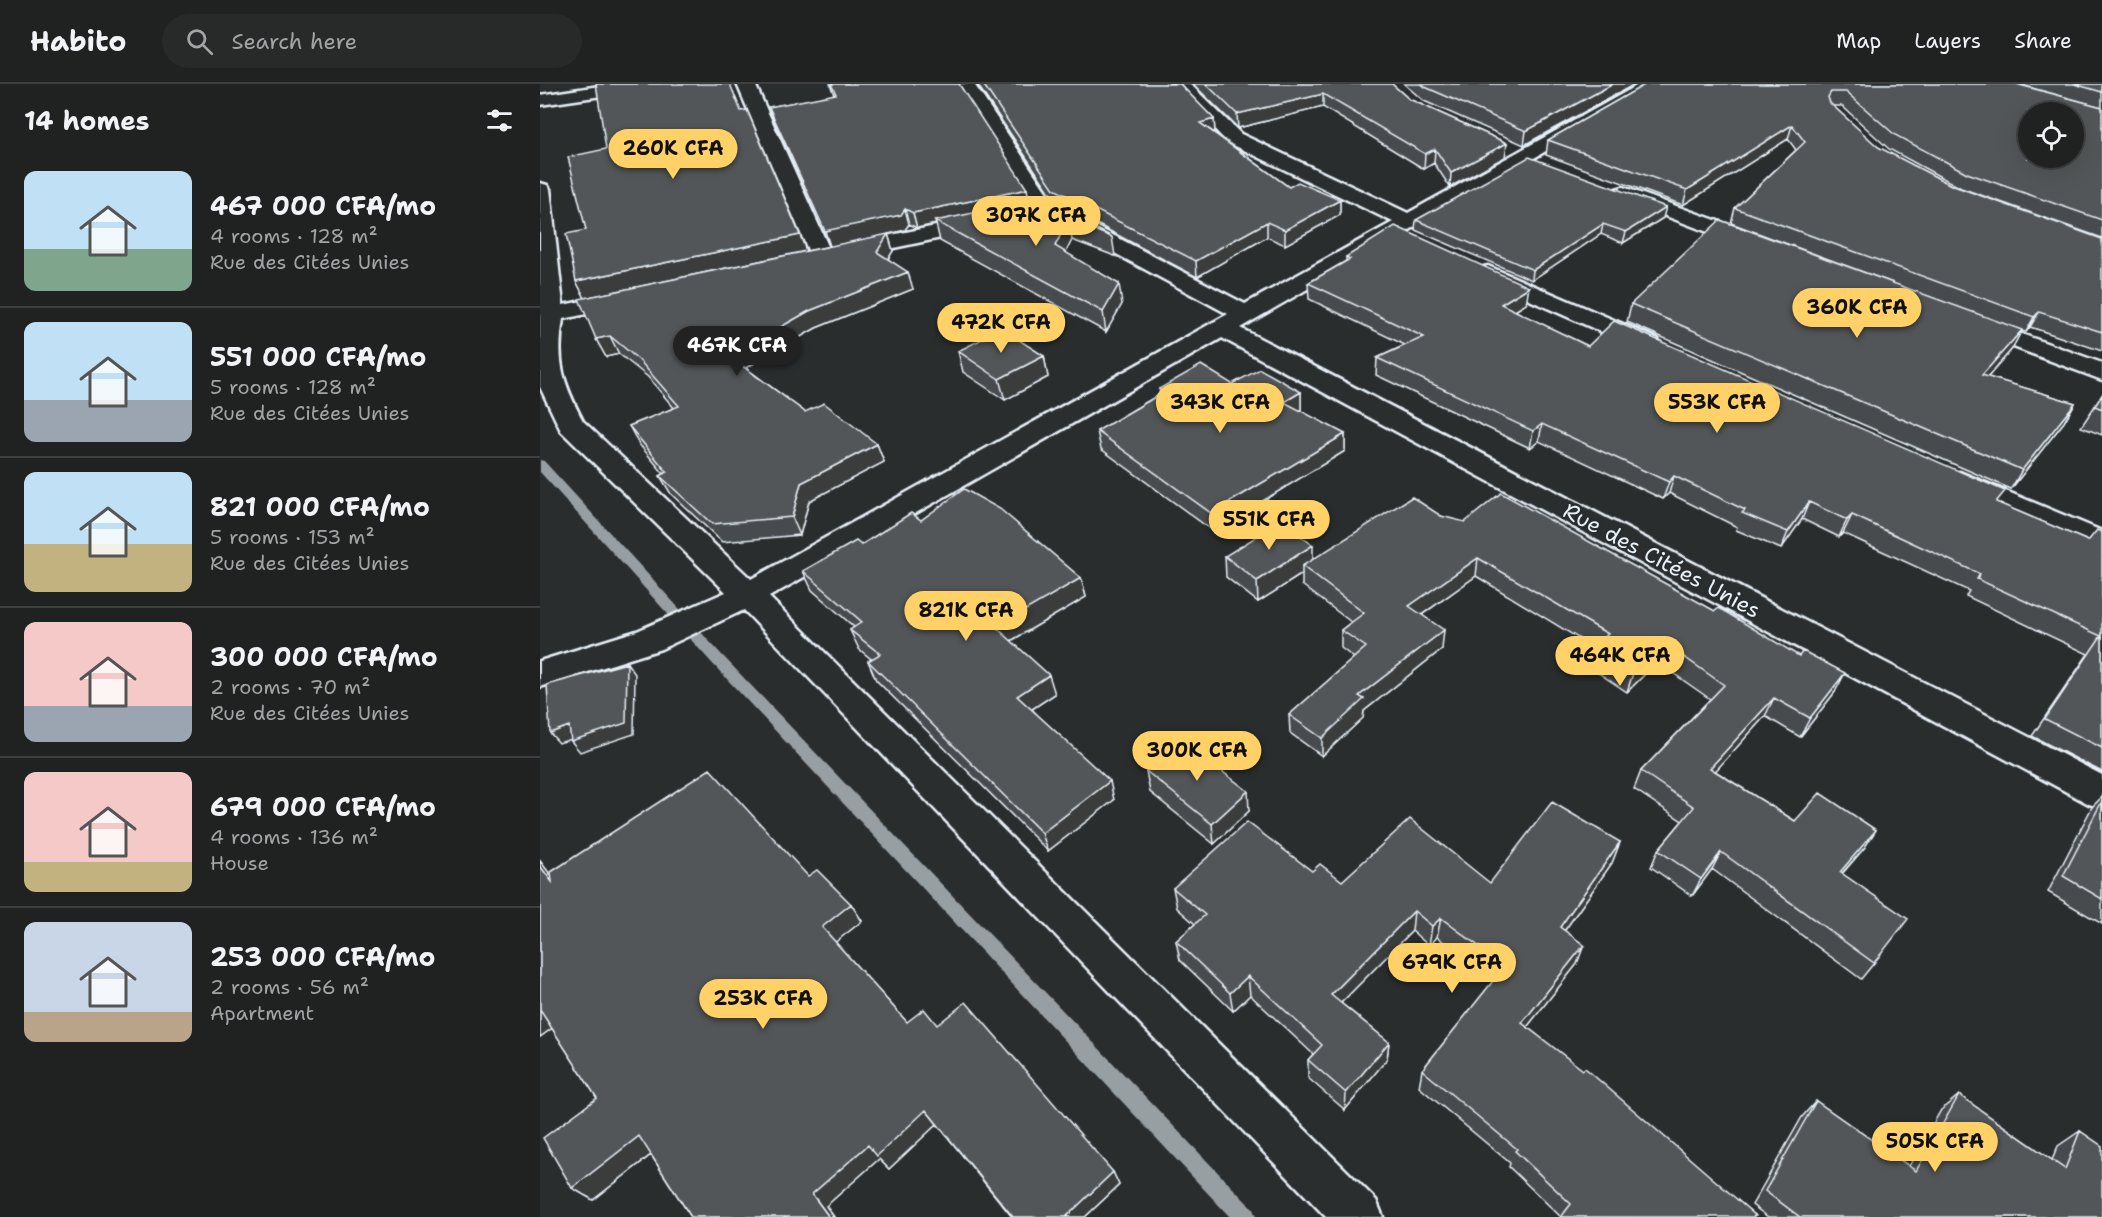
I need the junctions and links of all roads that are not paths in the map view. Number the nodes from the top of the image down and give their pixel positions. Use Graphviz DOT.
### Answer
graph roads {
  1 [pos="650,84"];
  2 [pos="746,84"];
  3 [pos="965,84"];
  4 [pos="1180,84"];
  5 [pos="1653,84"];
  6 [pos="540,100"];
  7 [pos="1605,186"];
  8 [pos="540,189"];
  9 [pos="1047,209"];
  10 [pos="1025,214"];
  11 [pos="1002,218"];
  12 [pos="1402,227"];
  13 [pos="1426,246"];
  14 [pos="1770,248"];
  15 [pos="822,257"];
  16 [pos="798,262"];
  17 [pos="1469,265"];
  18 [pos="646,294"];
  19 [pos="546,316"];
  20 [pos="1958,318"];
  21 [pos="1234,321"];
  22 [pos="1676,356"];
  23 [pos="2102,372"];
  24 [pos="1938,471"];
  25 [pos="2102,543"];
  26 [pos="748,595"];
  27 [pos="540,674"];
  28 [pos="2102,793"];
  29 [pos="1359,1217"];
  1 -- 6 [label="street"];
  2 -- 15 [label="street"];
  3 -- 9 [label="street, Rue des Citées Unies"];
  4 -- 12 [label="street"];
  5 -- 12 [label="street"];
  7 -- 14 [label="street"];
  8 -- 19 [label="street"];
  9 -- 10 [label="street"];
  9 -- 21 [label="street, Rue des Citées Unies"];
  11 -- 15 [label="street"];
  12 -- 13 [label="street"];
  12 -- 21 [label="street"];
  15 -- 16 [label="street"];
  17 -- 22 [label="street"];
  18 -- 19 [label="street"];
  19 -- 26 [label="street"];
  20 -- 23 [label="street"];
  21 -- 26 [label="street"];
  21 -- 28 [label="street, Rue des Citées Unies"];
  24 -- 25 [label="street"];
  26 -- 27 [label="street"];
  26 -- 29 [label="street"];
}
